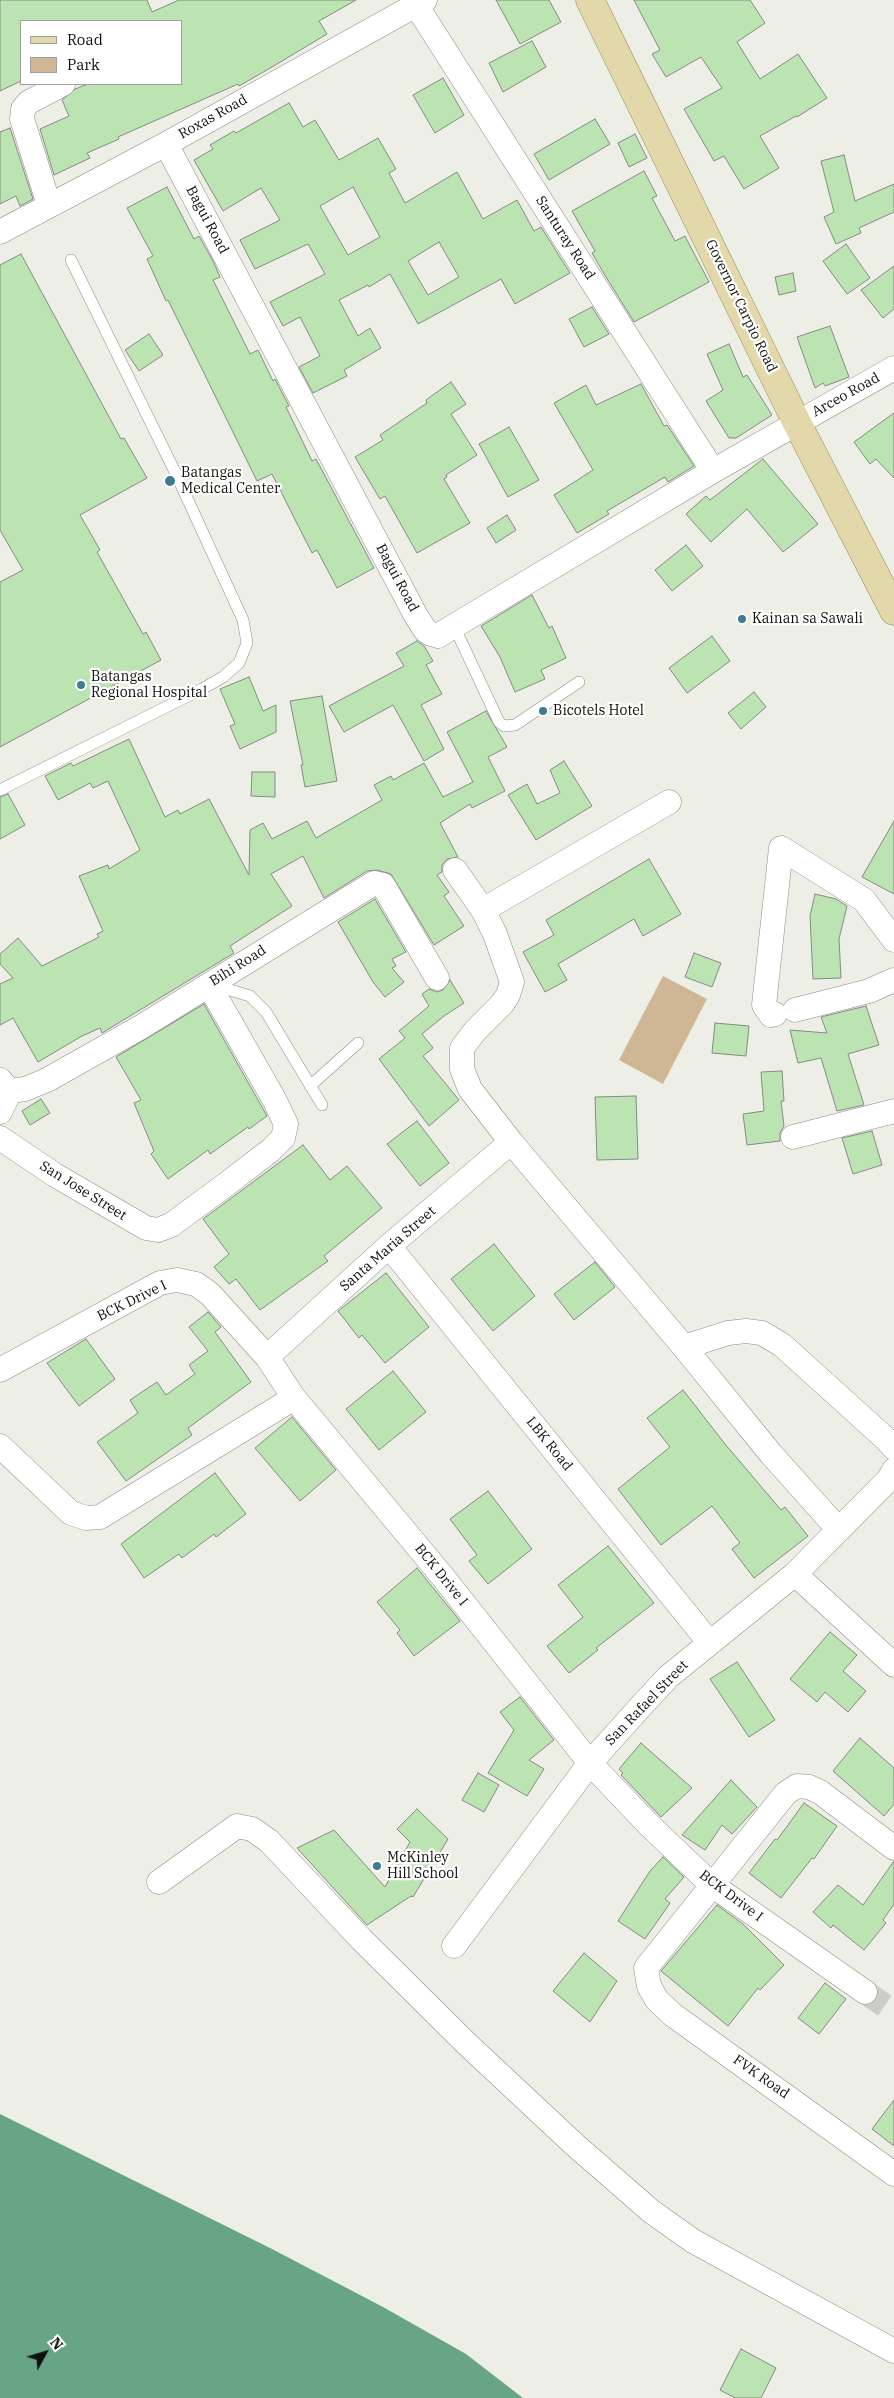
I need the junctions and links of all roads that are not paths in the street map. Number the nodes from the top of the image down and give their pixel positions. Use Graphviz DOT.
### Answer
graph roads {
  1 [pos="590,0"];
  2 [pos="421,2"];
  3 [pos="61,85"];
  4 [pos="166,144"];
  5 [pos="49,205"];
  6 [pos="0,232"];
  7 [pos="71,260"];
  8 [pos="894,368"];
  9 [pos="797,422"];
  10 [pos="713,471"];
  11 [pos="894,611"];
  12 [pos="454,626"];
  13 [pos="579,682"];
  14 [pos="0,790"];
  15 [pos="669,802"];
  16 [pos="455,870"];
  17 [pos="483,910"];
  18 [pos="894,940"];
  19 [pos="437,978"];
  20 [pos="894,980"];
  21 [pos="213,982"];
  22 [pos="358,1043"];
  23 [pos="5,1086"];
  24 [pos="310,1086"];
  25 [pos="322,1105"];
  26 [pos="894,1111"];
  27 [pos="0,1112"];
  28 [pos="794,1137"];
  29 [pos="0,1138"];
  30 [pos="511,1142"];
  31 [pos="389,1246"];
  32 [pos="684,1348"];
  33 [pos="267,1357"];
  34 [pos="0,1370"];
  35 [pos="294,1398"];
  36 [pos="0,1446"];
  37 [pos="894,1448"];
  38 [pos="894,1470"];
  39 [pos="839,1530"];
  40 [pos="795,1574"];
  41 [pos="709,1642"];
  42 [pos="894,1665"];
  43 [pos="590,1763"];
  44 [pos="894,1848"];
  45 [pos="158,1882"];
  46 [pos="712,1885"];
  47 [pos="454,1946"];
  48 [pos="865,1992"];
  49 [pos="894,2174"];
  50 [pos="894,2351"];
  1 -- 9 [label="main road, Governor Carpio Road"];
  2 -- 4 [label="street, Roxas Road"];
  2 -- 10 [label="street, Santuray Road"];
  3 -- 5 [label="street"];
  4 -- 5 [label="street, Roxas Road"];
  4 -- 12 [label="street, Bagui Road"];
  5 -- 6 [label="street, Roxas Road"];
  7 -- 14 [label="lane"];
  8 -- 9 [label="street, Arceo Road"];
  9 -- 10 [label="street, Bagui Road"];
  9 -- 11 [label="main road, Governor Carpio Road"];
  10 -- 12 [label="street, Bagui Road"];
  12 -- 13 [label="lane"];
  15 -- 17 [label="street"];
  16 -- 17 [label="street"];
  17 -- 30 [label="street"];
  18 -- 20 [label="street"];
  19 -- 21 [label="street, Bihi Road"];
  21 -- 23 [label="street, Bihi Road"];
  21 -- 24 [label="lane"];
  21 -- 29 [label="street, San Jose Street"];
  22 -- 24 [label="lane"];
  23 -- 27 [label="street"];
  24 -- 25 [label="lane"];
  26 -- 28 [label="street"];
  30 -- 31 [label="street, Santa Maria Street"];
  30 -- 32 [label="street"];
  31 -- 33 [label="street, Santa Maria Street"];
  31 -- 41 [label="street, LBK Road"];
  32 -- 37 [label="street"];
  32 -- 39 [label="street"];
  33 -- 34 [label="street, BCK Drive I"];
  33 -- 35 [label="street, BCK Drive I"];
  35 -- 36 [label="street"];
  35 -- 43 [label="street, BCK Drive I"];
  38 -- 39 [label="street, San Rafael Street"];
  39 -- 40 [label="street, San Rafael Street"];
  40 -- 41 [label="street, San Rafael Street"];
  40 -- 42 [label="street"];
  41 -- 43 [label="street, San Rafael Street"];
  43 -- 46 [label="street, BCK Drive I"];
  43 -- 47 [label="street, San Rafael Street"];
  44 -- 46 [label="street"];
  45 -- 50 [label="street"];
  46 -- 48 [label="street, BCK Drive I"];
  46 -- 49 [label="street, FVK Road"];
}
